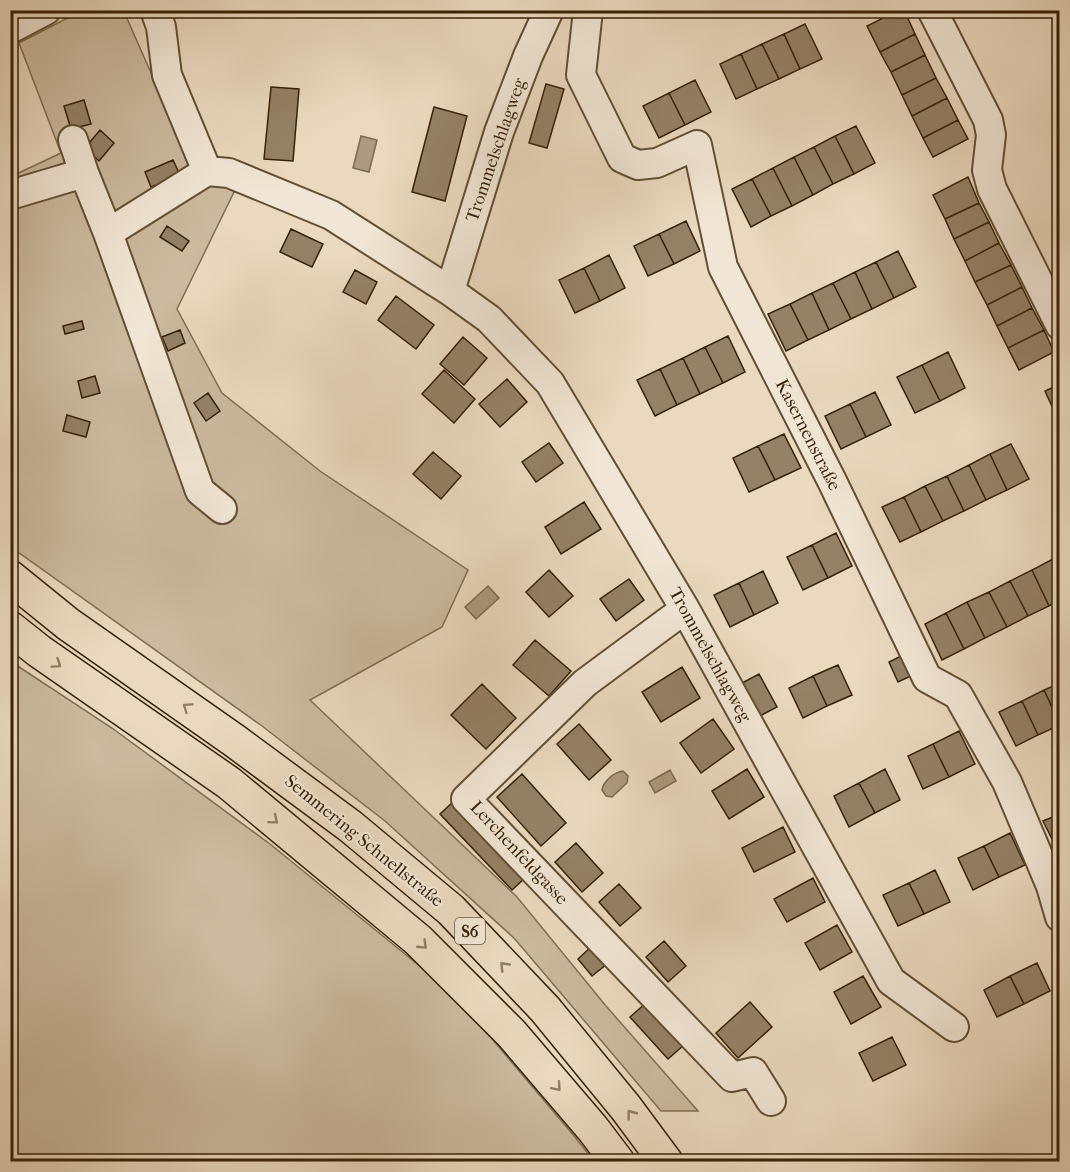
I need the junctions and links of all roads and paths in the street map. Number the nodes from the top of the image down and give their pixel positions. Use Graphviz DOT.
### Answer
graph roads {
  1 [pos="46,10"];
  2 [pos="155,10"];
  3 [pos="549,10"];
  4 [pos="588,10"];
  5 [pos="932,10"];
  6 [pos="10,29"];
  7 [pos="73,140"];
  8 [pos="207,171"];
  9 [pos="84,173"];
  10 [pos="10,195"];
  11 [pos="108,233"];
  12 [pos="450,291"];
  13 [pos="1059,325"];
  14 [pos="222,509"];
  15 [pos="10,577"];
  16 [pos="685,609"];
  17 [pos="10,628"];
  18 [pos="1059,917"];
  19 [pos="954,1027"];
  20 [pos="771,1101"];
  21 [pos="618,1161"];
  22 [pos="666,1161"];
  1 -- 6 [label="street"];
  2 -- 8 [label="street"];
  3 -- 12 [label="street, Trommelschlagweg"];
  4 -- 18 [label="street, Kasernenstraße"];
  5 -- 13 [label="street"];
  7 -- 9 [label="street"];
  8 -- 11 [label="street"];
  8 -- 12 [label="street, Trommelschlagweg"];
  9 -- 10 [label="street"];
  9 -- 11 [label="street"];
  11 -- 14 [label="street"];
  12 -- 16 [label="street, Trommelschlagweg"];
  22 -- 15 [label="highway, Semmering Schnellstraße / S6, one-way"];
  16 -- 19 [label="street, Trommelschlagweg"];
  16 -- 20 [label="street, Lerchenfeldgasse"];
  17 -- 21 [label="highway, S6, one-way"];
}
